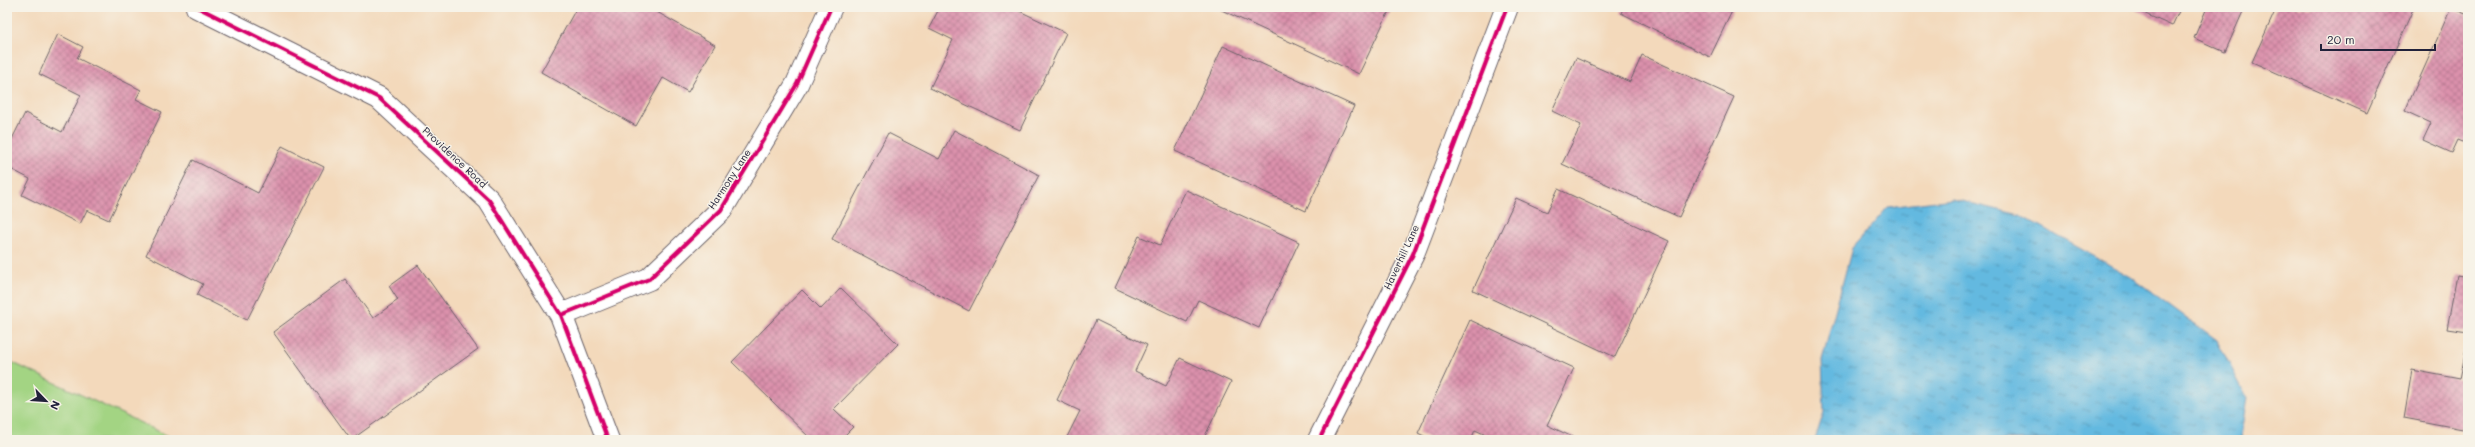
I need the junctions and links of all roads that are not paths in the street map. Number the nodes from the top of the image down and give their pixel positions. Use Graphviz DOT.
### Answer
graph roads {
  1 [pos="197,7"];
  2 [pos="831,7"];
  3 [pos="1507,7"];
  4 [pos="562,315"];
  5 [pos="608,440"];
  6 [pos="1318,440"];
  1 -- 4 [label="street, Providence Road"];
  2 -- 4 [label="street, Harmony Lane"];
  3 -- 6 [label="street, Haverhill Lane"];
  4 -- 5 [label="street, Providence Road"];
}
